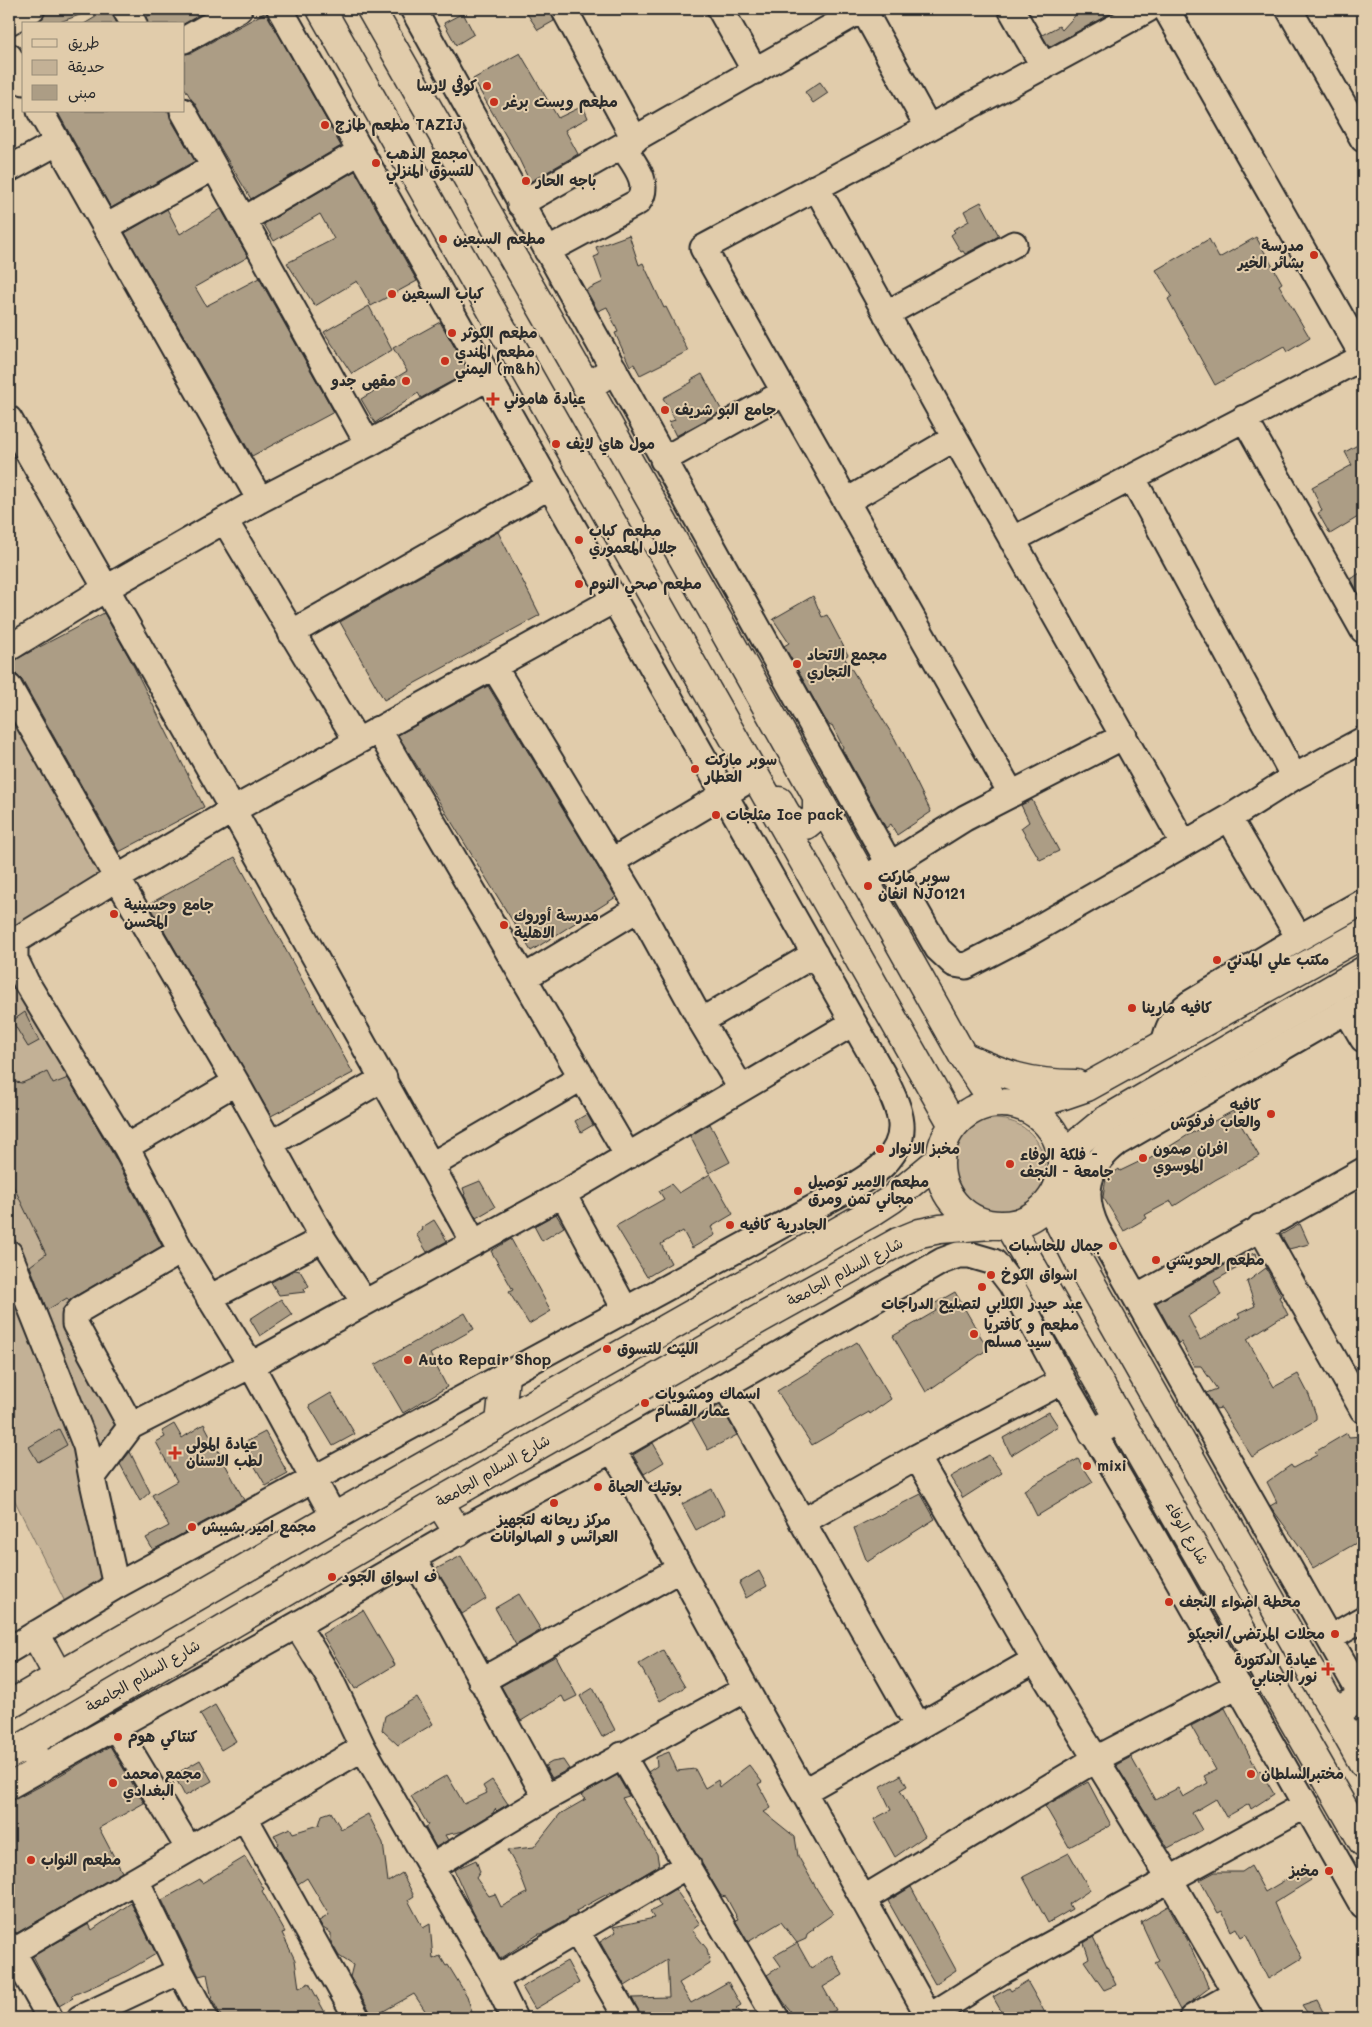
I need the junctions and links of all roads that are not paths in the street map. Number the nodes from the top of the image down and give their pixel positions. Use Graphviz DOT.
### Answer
graph roads {
  1 [pos="32,9"];
  2 [pos="125,9"];
  3 [pos="239,9"];
  4 [pos="280,9"];
  5 [pos="321,9"];
  6 [pos="371,9"];
  7 [pos="413,9"];
  8 [pos="564,9"];
  9 [pos="720,9"];
  10 [pos="863,9"];
  11 [pos="1011,9"];
  12 [pos="1148,9"];
  13 [pos="1166,9"];
  14 [pos="1289,9"];
  15 [pos="9,22"];
  16 [pos="133,22"];
  17 [pos="185,39"];
  18 [pos="9,56"];
  19 [pos="1044,67"];
  20 [pos="755,71"];
  21 [pos="22,79"];
  22 [pos="41,112"];
  23 [pos="183,112"];
  24 [pos="928,127"];
  25 [pos="1363,140"];
  26 [pos="58,142"];
  27 [pos="629,143"];
  28 [pos="361,151"];
  29 [pos="214,167"];
  30 [pos="9,169"];
  31 [pos="816,187"];
  32 [pos="520,204"];
  33 [pos="243,220"];
  34 [pos="106,226"];
  35 [pos="1014,244"];
  36 [pos="547,251"];
  37 [pos="886,314"];
  38 [pos="1363,357"];
  39 [pos="614,370"];
  40 [pos="489,377"];
  41 [pos="587,387"];
  42 [pos="785,392"];
  43 [pos="1244,418"];
  44 [pos="9,419"];
  45 [pos="955,438"];
  46 [pos="368,444"];
  47 [pos="663,460"];
  48 [pos="1132,477"];
  49 [pos="550,486"];
  50 [pos="260,500"];
  51 [pos="846,501"];
  52 [pos="225,521"];
  53 [pos="1012,540"];
  54 [pos="105,589"];
  55 [pos="614,600"];
  56 [pos="1363,630"];
  57 [pos="291,633"];
  58 [pos="9,648"];
  59 [pos="494,667"];
  60 [pos="9,687"];
  61 [pos="368,735"];
  62 [pos="1124,736"];
  63 [pos="1363,740"];
  64 [pos="738,746"];
  65 [pos="755,776"];
  66 [pos="1294,777"];
  67 [pos="1011,793"];
  68 [pos="723,794"];
  69 [pos="817,796"];
  70 [pos="234,810"];
  71 [pos="1229,818"];
  72 [pos="1184,844"];
  73 [pos="612,861"];
  74 [pos="890,865"];
  75 [pos="117,878"];
  76 [pos="864,880"];
  77 [pos="1363,902"];
  78 [pos="639,908"];
  79 [pos="1363,934"];
  80 [pos="1299,938"];
  81 [pos="815,954"];
  82 [pos="1363,971"];
  83 [pos="525,977"];
  84 [pos="1355,1006"];
  85 [pos="701,1021"];
  86 [pos="853,1023"];
  87 [pos="1363,1039"];
  88 [pos="1164,1045"];
  89 [pos="963,1056"];
  90 [pos="384,1078"];
  91 [pos="581,1078"];
  92 [pos="1104,1078"];
  93 [pos="236,1082"];
  94 [pos="742,1088"];
  95 [pos="1006,1104"];
  96 [pos="1117,1113"];
  97 [pos="953,1125"];
  98 [pos="270,1144"];
  99 [pos="126,1147"];
  100 [pos="628,1156"];
  101 [pos="939,1160"];
  102 [pos="1062,1163"];
  103 [pos="432,1165"];
  104 [pos="1363,1171"];
  105 [pos="563,1194"];
  106 [pos="1049,1202"];
  107 [pos="1000,1225"];
  108 [pos="1260,1227"];
  109 [pos="322,1239"];
  110 [pos="474,1243"];
  111 [pos="181,1251"];
  112 [pos="9,1253"];
  113 [pos="1078,1260"];
  114 [pos="209,1298"];
  115 [pos="1136,1298"];
  116 [pos="719,1299"];
  117 [pos="364,1302"];
  118 [pos="626,1311"];
  119 [pos="736,1332"];
  120 [pos="251,1365"];
  121 [pos="505,1376"];
  122 [pos="1063,1381"];
  123 [pos="725,1385"];
  124 [pos="1363,1410"];
  125 [pos="1120,1419"];
  126 [pos="500,1423"];
  127 [pos="131,1426"];
  128 [pos="1093,1433"];
  129 [pos="612,1450"];
  130 [pos="917,1457"];
  131 [pos="92,1478"];
  132 [pos="313,1480"];
  133 [pos="439,1502"];
  134 [pos="1174,1511"];
  135 [pos="334,1517"];
  136 [pos="802,1522"];
  137 [pos="458,1532"];
  138 [pos="413,1560"];
  139 [pos="680,1569"];
  140 [pos="1254,1571"];
  141 [pos="116,1586"];
  142 [pos="1363,1619"];
  143 [pos="297,1625"];
  144 [pos="36,1635"];
  145 [pos="1330,1638"];
  146 [pos="9,1650"];
  147 [pos="1035,1660"];
  148 [pos="59,1677"];
  149 [pos="481,1682"];
  150 [pos="1238,1685"];
  151 [pos="746,1689"];
  152 [pos="1363,1697"];
  153 [pos="9,1705"];
  154 [pos="1335,1712"];
  155 [pos="115,1726"];
  156 [pos="918,1726"];
  157 [pos="364,1748"];
  158 [pos="18,1749"];
  159 [pos="622,1755"];
  160 [pos="1096,1759"];
  161 [pos="1363,1762"];
  162 [pos="42,1767"];
  163 [pos="9,1786"];
  164 [pos="804,1792"];
  165 [pos="546,1798"];
  166 [pos="1306,1805"];
  167 [pos="244,1818"];
  168 [pos="1363,1842"];
  169 [pos="189,1849"];
  170 [pos="688,1865"];
  171 [pos="431,1867"];
  172 [pos="1169,1878"];
  173 [pos="136,1880"];
  174 [pos="863,1899"];
  175 [pos="1363,1906"];
  176 [pos="576,1930"];
  177 [pos="10,1950"];
  178 [pos="180,1971"];
  179 [pos="494,1979"];
  180 [pos="1235,1994"];
  181 [pos="507,2016"];
  182 [pos="50,2018"];
  183 [pos="80,2018"];
  184 [pos="205,2018"];
  185 [pos="357,2018"];
  186 [pos="627,2018"];
  187 [pos="776,2018"];
  188 [pos="928,2018"];
  189 [pos="1192,2018"];
  190 [pos="1250,2018"];
  1 -- 15 [label="street"];
  2 -- 16 [label="street"];
  3 -- 17 [label="street"];
  4 -- 28 [label="street"];
  5 -- 64 [label="main road"];
  6 -- 41 [label="main road"];
  7 -- 32 [label="street"];
  8 -- 27 [label="street"];
  9 -- 20 [label="street"];
  10 -- 20 [label="street"];
  10 -- 24 [label="street"];
  11 -- 19 [label="street"];
  12 -- 19 [label="street"];
  13 -- 38 [label="street"];
  14 -- 25 [label="street"];
  18 -- 21 [label="street"];
  19 -- 24 [label="street"];
  20 -- 27 [label="street"];
  22 -- 26 [label="street"];
  23 -- 29 [label="street"];
  24 -- 31 [label="street"];
  26 -- 30 [label="street"];
  26 -- 34 [label="street"];
  27 -- 32 [label="street"];
  27 -- 36 [label="street"];
  28 -- 33 [label="street"];
  28 -- 40 [label="street"];
  29 -- 33 [label="street"];
  29 -- 34 [label="street"];
  31 -- 37 [label="street"];
  31 -- 42 [label="street"];
  32 -- 36 [label="street"];
  33 -- 46 [label="street"];
  34 -- 50 [label="street"];
  35 -- 37 [label="street"];
  36 -- 39 [label="street"];
  37 -- 45 [label="street"];
  38 -- 43 [label="street"];
  39 -- 41 [label="main road"];
  39 -- 47 [label="street"];
  40 -- 46 [label="street"];
  40 -- 49 [label="street"];
  41 -- 69 [label="main road"];
  42 -- 47 [label="street"];
  42 -- 51 [label="street"];
  43 -- 48 [label="street"];
  43 -- 56 [label="street"];
  44 -- 54 [label="street"];
  45 -- 51 [label="street"];
  45 -- 53 [label="street"];
  46 -- 50 [label="street"];
  47 -- 74 [label="street"];
  48 -- 53 [label="street"];
  48 -- 66 [label="street"];
  49 -- 55 [label="street"];
  49 -- 57 [label="street"];
  50 -- 52 [label="street"];
  51 -- 67 [label="street"];
  52 -- 54 [label="street"];
  52 -- 57 [label="street"];
  53 -- 62 [label="street"];
  54 -- 58 [label="street"];
  54 -- 70 [label="street"];
  55 -- 59 [label="street"];
  55 -- 68 [label="street"];
  57 -- 61 [label="street"];
  59 -- 61 [label="street"];
  59 -- 73 [label="street"];
  60 -- 75 [label="street"];
  61 -- 70 [label="street"];
  61 -- 83 [label="street"];
  62 -- 67 [label="street"];
  62 -- 72 [label="street"];
  63 -- 66 [label="street"];
  64 -- 65 [label="main road"];
  64 -- 69 [label="main road"];
  65 -- 68 [label="street"];
  65 -- 97 [label="main road"];
  66 -- 71 [label="street"];
  67 -- 74 [label="street"];
  68 -- 73 [label="street"];
  68 -- 81 [label="street"];
  69 -- 76 [label="main road"];
  70 -- 75 [label="street"];
  70 -- 90 [label="street"];
  71 -- 72 [label="street"];
  71 -- 80 [label="street"];
  72 -- 74 [label="street"];
  73 -- 78 [label="street"];
  74 -- 76 [label="main road"];
  75 -- 93 [label="street"];
  75 -- 99 [label="street"];
  76 -- 89 [label="main road"];
  77 -- 80 [label="street"];
  78 -- 83 [label="street"];
  78 -- 85 [label="street"];
  79 -- 88 [label="main road"];
  80 -- 88 [label="street"];
  81 -- 85 [label="street"];
  81 -- 86 [label="street"];
  82 -- 96 [label="main road"];
  83 -- 91 [label="street"];
  84 -- 87 [label="street"];
  84 -- 115 [label="street"];
  85 -- 94 [label="street"];
  86 -- 94 [label="street"];
  86 -- 118 [label="street"];
  88 -- 92 [label="main road"];
  89 -- 92 [label="main road"];
  89 -- 95 [label="main road"];
  90 -- 98 [label="street"];
  90 -- 103 [label="street"];
  91 -- 100 [label="street"];
  91 -- 103 [label="street"];
  92 -- 95 [label="main road"];
  93 -- 98 [label="street"];
  93 -- 99 [label="street"];
  94 -- 100 [label="street"];
  95 -- 97 [label="main road"];
  95 -- 102 [label="main road"];
  96 -- 102 [label="main road"];
  96 -- 113 [label="main road"];
  97 -- 101 [label="main road"];
  98 -- 109 [label="street"];
  99 -- 111 [label="street"];
  100 -- 105 [label="street"];
  101 -- 107 [label="main road"];
  101 -- 116 [label="main road"];
  102 -- 106 [label="main road"];
  103 -- 110 [label="street"];
  104 -- 108 [label="street"];
  105 -- 110 [label="street"];
  105 -- 118 [label="street"];
  106 -- 107 [label="main road"];
  106 -- 113 [label="main road"];
  107 -- 119 [label="main road, شارع السلام الجامعة"];
  107 -- 125 [label="main road, شارع الوفاء"];
  108 -- 115 [label="street"];
  108 -- 124 [label="street"];
  109 -- 114 [label="street"];
  109 -- 117 [label="street"];
  110 -- 117 [label="street"];
  111 -- 114 [label="street"];
  111 -- 127 [label="street"];
  112 -- 131 [label="street"];
  113 -- 140 [label="main road"];
  114 -- 120 [label="street"];
  115 -- 145 [label="street"];
  116 -- 119 [label="main road"];
  116 -- 126 [label="main road"];
  117 -- 120 [label="street"];
  118 -- 121 [label="street"];
  119 -- 133 [label="main road, شارع السلام الجامعة"];
  120 -- 127 [label="street"];
  120 -- 132 [label="street"];
  121 -- 126 [label="main road"];
  121 -- 132 [label="street"];
  122 -- 123 [label="street"];
  122 -- 128 [label="street"];
  122 -- 130 [label="street"];
  123 -- 129 [label="street"];
  123 -- 136 [label="street"];
  125 -- 128 [label="main road"];
  125 -- 134 [label="main road, شارع الوفاء"];
  126 -- 135 [label="main road"];
  127 -- 131 [label="street"];
  128 -- 150 [label="street"];
  129 -- 137 [label="street"];
  129 -- 139 [label="street"];
  130 -- 136 [label="street"];
  130 -- 147 [label="street"];
  131 -- 141 [label="street"];
  132 -- 135 [label="street"];
  132 -- 141 [label="street"];
  133 -- 137 [label="main road"];
  133 -- 158 [label="main road, شارع السلام الجامعة"];
  134 -- 140 [label="main road"];
  134 -- 168 [label="main road, شارع الوفاء"];
  135 -- 148 [label="main road"];
  136 -- 156 [label="street"];
  137 -- 138 [label="street"];
  138 -- 143 [label="street"];
  138 -- 149 [label="street"];
  139 -- 149 [label="street"];
  139 -- 151 [label="street"];
  140 -- 154 [label="main road"];
  141 -- 144 [label="street"];
  142 -- 145 [label="street"];
  143 -- 155 [label="street"];
  143 -- 157 [label="street"];
  144 -- 146 [label="street"];
  144 -- 148 [label="main road"];
  145 -- 152 [label="street"];
  147 -- 156 [label="street"];
  147 -- 160 [label="street"];
  148 -- 153 [label="main road"];
  149 -- 165 [label="street"];
  150 -- 160 [label="street"];
  150 -- 166 [label="street"];
  151 -- 159 [label="street"];
  151 -- 164 [label="street"];
  152 -- 154 [label="main road"];
  154 -- 161 [label="main road"];
  155 -- 162 [label="street"];
  155 -- 169 [label="street"];
  156 -- 164 [label="street"];
  157 -- 167 [label="street"];
  157 -- 171 [label="street"];
  158 -- 162 [label="main road"];
  159 -- 165 [label="street"];
  159 -- 170 [label="street"];
  160 -- 172 [label="street"];
  160 -- 174 [label="street"];
  162 -- 163 [label="street"];
  164 -- 174 [label="street"];
  165 -- 171 [label="street"];
  166 -- 172 [label="street"];
  166 -- 175 [label="street"];
  167 -- 169 [label="street"];
  167 -- 185 [label="street"];
  169 -- 173 [label="street"];
  170 -- 176 [label="street"];
  170 -- 187 [label="street"];
  171 -- 179 [label="street"];
  172 -- 180 [label="street"];
  172 -- 188 [label="street"];
  173 -- 177 [label="street"];
  173 -- 178 [label="street"];
  174 -- 188 [label="street"];
  176 -- 179 [label="street"];
  176 -- 186 [label="street"];
  177 -- 182 [label="street"];
  178 -- 183 [label="street"];
  178 -- 184 [label="street"];
  179 -- 181 [label="street"];
  180 -- 189 [label="street"];
  180 -- 190 [label="street"];
}
